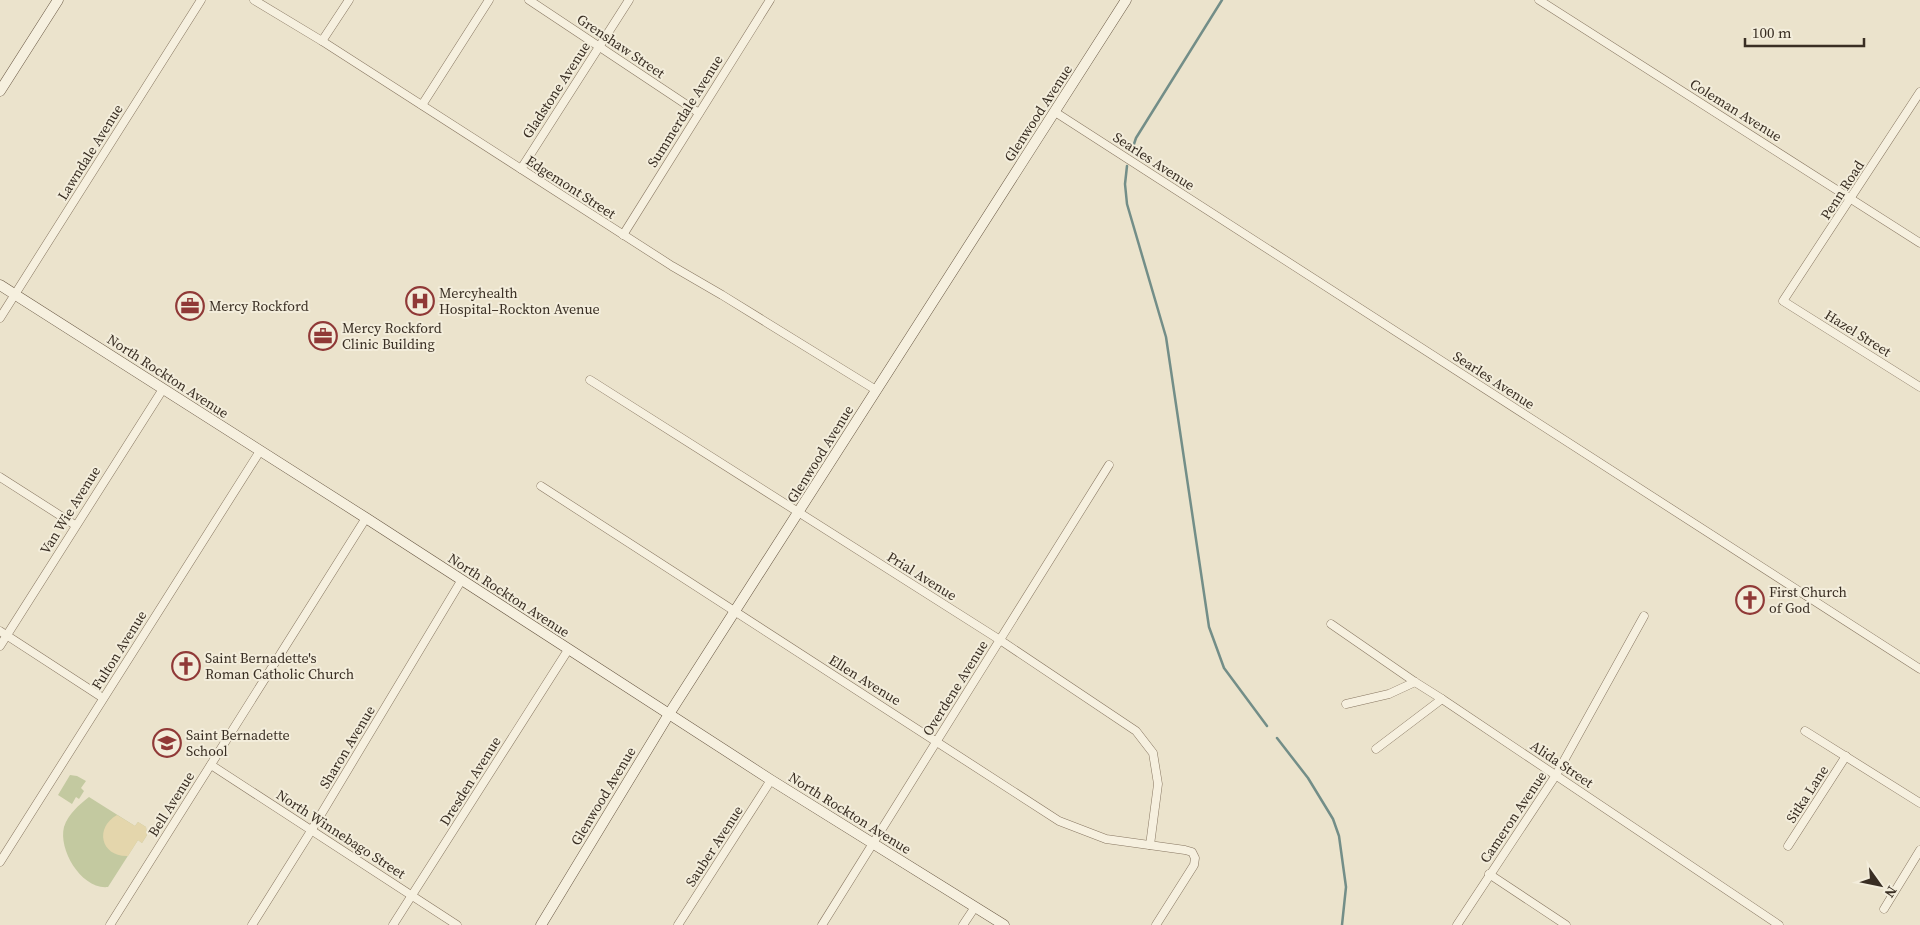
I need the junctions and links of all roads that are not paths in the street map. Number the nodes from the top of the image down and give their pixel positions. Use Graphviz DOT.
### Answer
graph roads {
  1 [pos="58,0"];
  2 [pos="201,0"];
  3 [pos="254,0"];
  4 [pos="349,0"];
  5 [pos="489,0"];
  6 [pos="529,0"];
  7 [pos="629,0"];
  8 [pos="770,0"];
  9 [pos="1126,0"];
  10 [pos="1539,0"];
  11 [pos="322,41"];
  12 [pos="600,46"];
  13 [pos="0,92"];
  14 [pos="1918,98"];
  15 [pos="422,105"];
  16 [pos="1055,112"];
  17 [pos="699,113"];
  18 [pos="520,169"];
  19 [pos="1852,198"];
  20 [pos="623,235"];
  21 [pos="1920,243"];
  22 [pos="0,285"];
  23 [pos="15,295"];
  24 [pos="1783,301"];
  25 [pos="0,318"];
  26 [pos="590,380"];
  27 [pos="1920,387"];
  28 [pos="163,389"];
  29 [pos="876,390"];
  30 [pos="260,451"];
  31 [pos="1109,465"];
  32 [pos="0,477"];
  33 [pos="541,486"];
  34 [pos="799,512"];
  35 [pos="366,518"];
  36 [pos="75,525"];
  37 [pos="461,580"];
  38 [pos="734,612"];
  39 [pos="1644,616"];
  40 [pos="1331,624"];
  41 [pos="3,633"];
  42 [pos="1000,640"];
  43 [pos="0,646"];
  44 [pos="568,650"];
  45 [pos="1920,669"];
  46 [pos="1415,682"];
  47 [pos="103,698"];
  48 [pos="1442,699"];
  49 [pos="1346,704"];
  50 [pos="668,714"];
  51 [pos="1805,730"];
  52 [pos="937,740"];
  53 [pos="1376,749"];
  54 [pos="1846,756"];
  55 [pos="211,765"];
  56 [pos="1556,775"];
  57 [pos="771,780"];
  58 [pos="1920,803"];
  59 [pos="311,830"];
  60 [pos="873,844"];
  61 [pos="1150,845"];
  62 [pos="1788,846"];
  63 [pos="1920,850"];
  64 [pos="0,862"];
  65 [pos="1489,874"];
  66 [pos="412,895"];
  67 [pos="975,907"];
  68 [pos="1884,909"];
  69 [pos="110,925"];
  70 [pos="252,925"];
  71 [pos="393,925"];
  72 [pos="457,925"];
  73 [pos="541,925"];
  74 [pos="678,925"];
  75 [pos="822,925"];
  76 [pos="963,925"];
  77 [pos="1004,925"];
  78 [pos="1156,925"];
  79 [pos="1457,925"];
  80 [pos="1566,925"];
  81 [pos="1779,925"];
  1 -- 13 [label="street"];
  2 -- 23 [label="street, Lawndale Avenue"];
  3 -- 11 [label="street, Edgemont Street"];
  4 -- 11 [label="street"];
  5 -- 15 [label="street"];
  6 -- 12 [label="street, Grenshaw Street"];
  7 -- 12 [label="street, Gladstone Avenue"];
  8 -- 17 [label="street, Summerdale Avenue"];
  9 -- 16 [label="street, Glenwood Avenue"];
  10 -- 19 [label="street, Coleman Avenue"];
  11 -- 15 [label="street, Edgemont Street"];
  12 -- 17 [label="street, Grenshaw Street"];
  12 -- 18 [label="street, Gladstone Avenue"];
  14 -- 19 [label="street, Penn Road"];
  15 -- 18 [label="street, Edgemont Street"];
  16 -- 29 [label="street, Glenwood Avenue"];
  16 -- 45 [label="street, Searles Avenue"];
  17 -- 20 [label="street, Summerdale Avenue"];
  18 -- 20 [label="street, Edgemont Street"];
  19 -- 21 [label="street, Coleman Avenue"];
  19 -- 24 [label="street, Penn Road"];
  20 -- 29 [label="street, Edgemont Street"];
  22 -- 23 [label="street, North Rockton Avenue"];
  23 -- 25 [label="street, Lawndale Avenue"];
  23 -- 28 [label="street, North Rockton Avenue"];
  24 -- 27 [label="street, Hazel Street"];
  26 -- 34 [label="street, Prial Avenue"];
  28 -- 30 [label="street, North Rockton Avenue"];
  28 -- 36 [label="street, Van Wie Avenue"];
  29 -- 34 [label="street, Glenwood Avenue"];
  30 -- 35 [label="street, North Rockton Avenue"];
  30 -- 47 [label="street, Fulton Avenue"];
  31 -- 42 [label="street, Overdene Avenue"];
  32 -- 36 [label="street"];
  33 -- 38 [label="street, Ellen Avenue"];
  34 -- 38 [label="street, Glenwood Avenue"];
  34 -- 42 [label="street, Prial Avenue"];
  35 -- 37 [label="street, North Rockton Avenue"];
  35 -- 55 [label="street, Bell Avenue"];
  36 -- 41 [label="street, Van Wie Avenue"];
  37 -- 44 [label="street, North Rockton Avenue"];
  37 -- 59 [label="street, Sharon Avenue"];
  38 -- 50 [label="street, Glenwood Avenue"];
  38 -- 52 [label="street, Ellen Avenue"];
  39 -- 56 [label="street, Cameron Avenue"];
  40 -- 46 [label="street, Alida Street"];
  41 -- 43 [label="street, Van Wie Avenue"];
  41 -- 47 [label="street"];
  42 -- 52 [label="street, Overdene Avenue"];
  42 -- 61 [label="street, Prial Avenue"];
  44 -- 50 [label="street, North Rockton Avenue"];
  44 -- 66 [label="street, Dresden Avenue"];
  46 -- 48 [label="street, Alida Street"];
  46 -- 49 [label="street"];
  47 -- 64 [label="street, Fulton Avenue"];
  48 -- 53 [label="street"];
  48 -- 56 [label="street, Alida Street"];
  50 -- 57 [label="street, North Rockton Avenue"];
  50 -- 73 [label="street, Glenwood Avenue"];
  51 -- 54 [label="street"];
  52 -- 60 [label="street, Overdene Avenue"];
  52 -- 61 [label="street, Ellen Avenue"];
  54 -- 58 [label="street"];
  54 -- 62 [label="street, Sitka Lane"];
  55 -- 59 [label="street, North Winnebago Street"];
  55 -- 69 [label="street, Bell Avenue"];
  56 -- 65 [label="street, Cameron Avenue"];
  56 -- 81 [label="street, Alida Street"];
  57 -- 60 [label="street, North Rockton Avenue"];
  57 -- 74 [label="street, Sauber Avenue"];
  59 -- 66 [label="street, North Winnebago Street"];
  59 -- 70 [label="street, Sharon Avenue"];
  60 -- 67 [label="street, North Rockton Avenue"];
  60 -- 75 [label="street, Overdene Avenue"];
  61 -- 78 [label="street, Ellen Avenue"];
  63 -- 68 [label="street"];
  65 -- 79 [label="street, Cameron Avenue"];
  65 -- 80 [label="street"];
  66 -- 71 [label="street, Dresden Avenue"];
  66 -- 72 [label="street, North Winnebago Street"];
  67 -- 76 [label="street"];
  67 -- 77 [label="street, North Rockton Avenue"];
}
